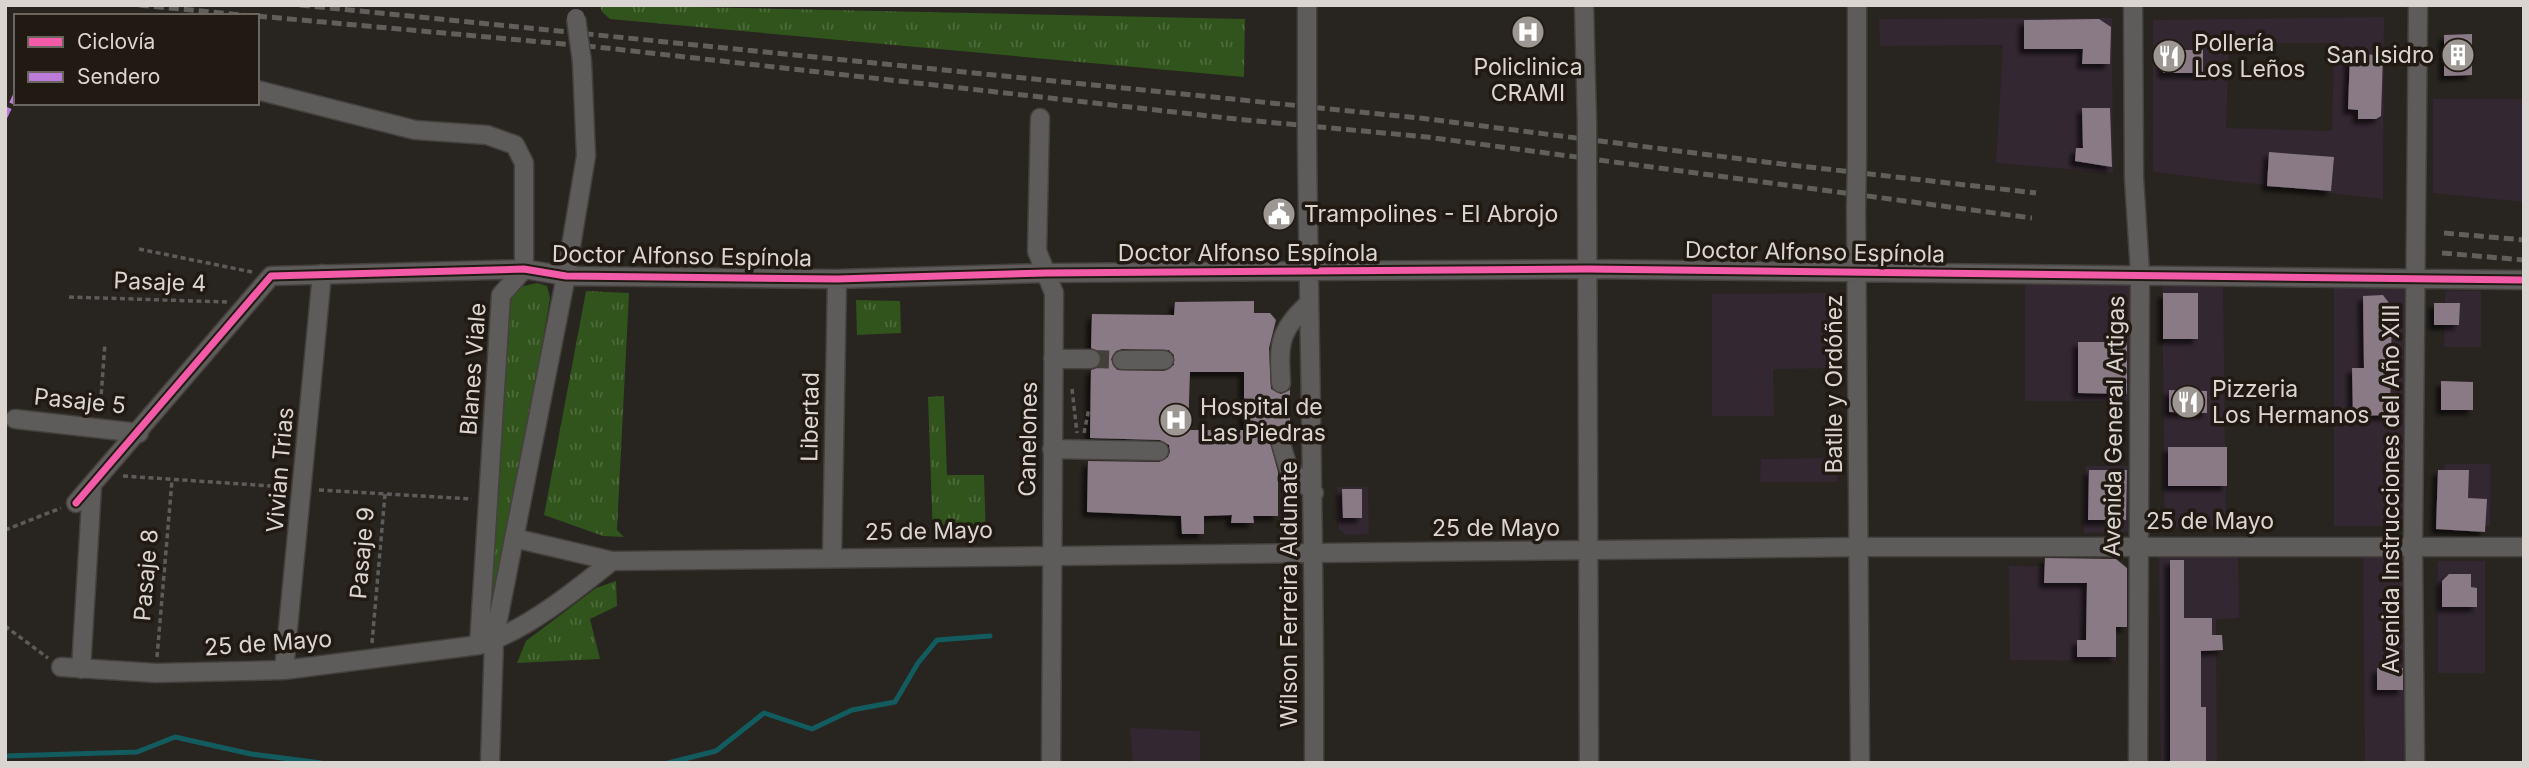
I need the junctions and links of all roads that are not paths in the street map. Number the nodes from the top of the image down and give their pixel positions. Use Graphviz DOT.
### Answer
graph roads {
  1 [pos="1307,5"];
  2 [pos="1584,5"];
  3 [pos="1857,5"];
  4 [pos="2133,5"];
  5 [pos="2418,5"];
  6 [pos="575,12"];
  7 [pos="259,91"];
  8 [pos="1040,118"];
  9 [pos="1587,269"];
  10 [pos="524,270"];
  11 [pos="1308,272"];
  12 [pos="1046,273"];
  13 [pos="1858,273"];
  14 [pos="2140,273"];
  15 [pos="322,274"];
  16 [pos="566,276"];
  17 [pos="2417,277"];
  18 [pos="837,279"];
  19 [pos="2524,280"];
  20 [pos="1307,305"];
  21 [pos="1053,359"];
  22 [pos="1091,359"];
  23 [pos="1122,360"];
  24 [pos="1164,360"];
  25 [pos="1280,383"];
  26 [pos="15,419"];
  27 [pos="139,433"];
  28 [pos="1280,444"];
  29 [pos="1052,449"];
  30 [pos="1159,451"];
  31 [pos="92,485"];
  32 [pos="1314,493"];
  33 [pos="76,503"];
  34 [pos="514,538"];
  35 [pos="2137,546"];
  36 [pos="2413,546"];
  37 [pos="1860,547"];
  38 [pos="2524,547"];
  39 [pos="1587,552"];
  40 [pos="1051,554"];
  41 [pos="1315,554"];
  42 [pos="832,556"];
  43 [pos="612,561"];
  44 [pos="486,643"];
  45 [pos="61,667"];
  46 [pos="81,669"];
  47 [pos="284,670"];
  48 [pos="490,763"];
  49 [pos="1051,763"];
  50 [pos="1314,763"];
  51 [pos="1589,763"];
  52 [pos="1860,763"];
  53 [pos="2138,763"];
  54 [pos="2415,763"];
  1 -- 11 [label="street, Wilson Ferreira Aldunate, bridge"];
  2 -- 9 [label="street, bridge"];
  3 -- 13 [label="street, Batlle y Ordóñez, bridge"];
  4 -- 14 [label="street, Avenida General Artigas"];
  5 -- 17 [label="street, Avenida Instrucciones del Año XIII"];
  6 -- 16 [label="street, bridge"];
  7 -- 10 [label="street"];
  8 -- 12 [label="street, Canelones"];
  9 -- 11 [label="street, Doctor Alfonso Espínola"];
  9 -- 13 [label="street, Doctor Alfonso Espínola"];
  9 -- 39 [label="street"];
  10 -- 15 [label="street, Doctor Alfonso Espínola"];
  10 -- 16 [label="street, Doctor Alfonso Espínola"];
  10 -- 44 [label="street, Blanes Viale"];
  11 -- 12 [label="street, Doctor Alfonso Espínola"];
  11 -- 20 [label="street, Wilson Ferreira Aldunate"];
  12 -- 18 [label="street, Doctor Alfonso Espínola"];
  12 -- 21 [label="street, Canelones"];
  13 -- 14 [label="street, Doctor Alfonso Espínola"];
  13 -- 37 [label="street, Batlle y Ordóñez"];
  14 -- 17 [label="street, Doctor Alfonso Espínola"];
  14 -- 35 [label="street, Avenida General Artigas"];
  15 -- 27 [label="street, Doctor Alfonso Espínola"];
  15 -- 47 [label="street, Vivian Trias"];
  16 -- 18 [label="street, Doctor Alfonso Espínola"];
  16 -- 34 [label="street"];
  17 -- 19 [label="street, Doctor Alfonso Espínola"];
  17 -- 36 [label="street, Avenida Instrucciones del Año XIII"];
  18 -- 42 [label="street, Libertad"];
  20 -- 25 [label="street"];
  20 -- 32 [label="street, Wilson Ferreira Aldunate"];
  21 -- 22 [label="street"];
  21 -- 29 [label="street, Canelones"];
  23 -- 24 [label="street"];
  26 -- 27 [label="street, Pasaje 5"];
  27 -- 31 [label="street"];
  28 -- 32 [label="street"];
  29 -- 30 [label="street"];
  29 -- 40 [label="street, Canelones"];
  31 -- 33 [label="street"];
  31 -- 46 [label="street"];
  32 -- 41 [label="street, Wilson Ferreira Aldunate"];
  34 -- 43 [label="street"];
  34 -- 44 [label="street"];
  35 -- 36 [label="street, 25 de Mayo"];
  35 -- 37 [label="street, 25 de Mayo"];
  35 -- 53 [label="street, Avenida General Artigas"];
  36 -- 38 [label="street, 25 de Mayo"];
  36 -- 54 [label="street, Avenida Instrucciones del Año XIII"];
  37 -- 39 [label="street, 25 de Mayo"];
  37 -- 52 [label="street, Batlle y Ordóñez"];
  39 -- 41 [label="street, 25 de Mayo"];
  39 -- 51 [label="street"];
  40 -- 41 [label="street, 25 de Mayo"];
  40 -- 42 [label="street, 25 de Mayo"];
  40 -- 49 [label="street, Canelones"];
  41 -- 50 [label="street, Wilson Ferreira Aldunate"];
  42 -- 43 [label="street, 25 de Mayo"];
  43 -- 44 [label="street, 25 de Mayo"];
  44 -- 47 [label="street, 25 de Mayo"];
  44 -- 48 [label="street"];
  45 -- 46 [label="street, 25 de Mayo"];
  46 -- 47 [label="street, 25 de Mayo"];
}
